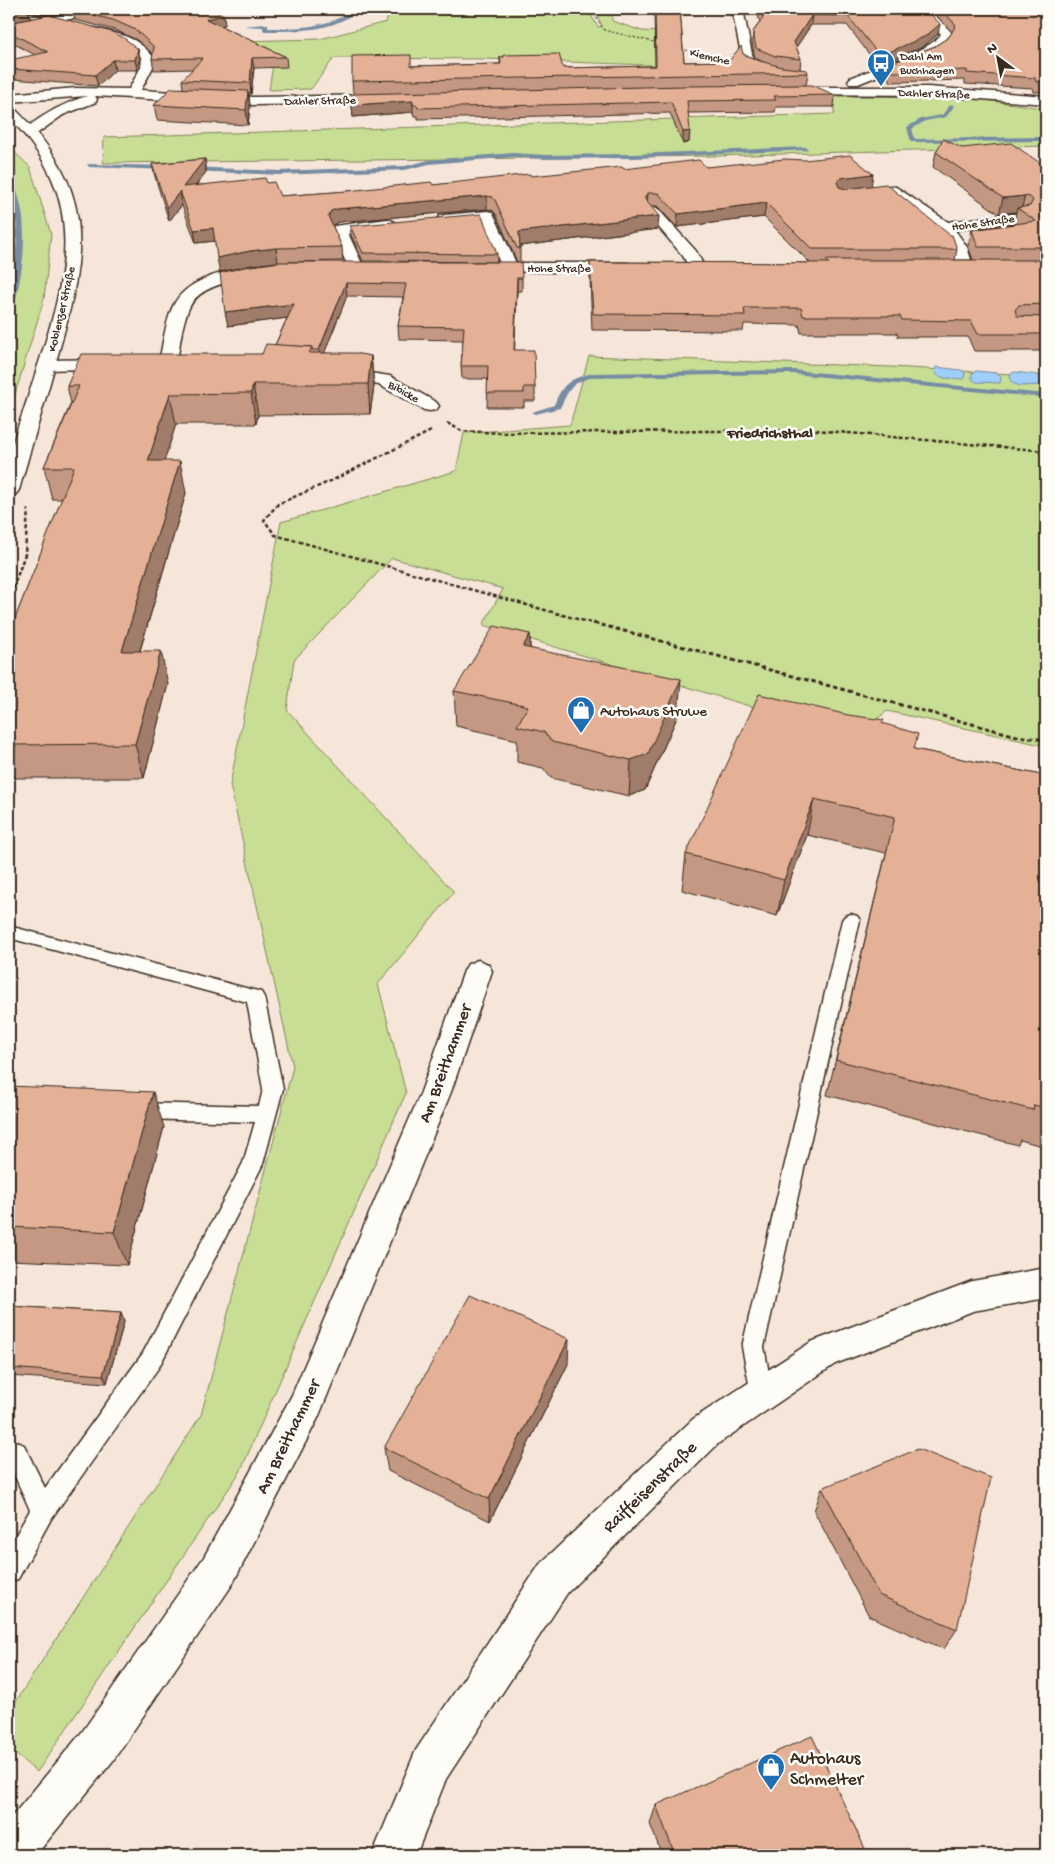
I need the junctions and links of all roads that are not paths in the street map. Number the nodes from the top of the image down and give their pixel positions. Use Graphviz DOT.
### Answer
graph roads {
  1 [pos="106,9"];
  2 [pos="737,9"];
  3 [pos="923,9"];
  4 [pos="936,9"];
  5 [pos="9,10"];
  6 [pos="51,14"];
  7 [pos="9,28"];
  8 [pos="947,34"];
  9 [pos="790,73"];
  10 [pos="832,78"];
  11 [pos="858,86"];
  12 [pos="773,91"];
  13 [pos="133,93"];
  14 [pos="107,94"];
  15 [pos="9,98"];
  16 [pos="405,98"];
  17 [pos="1046,100"];
  18 [pos="9,106"];
  19 [pos="9,111"];
  20 [pos="30,132"];
  21 [pos="863,193"];
  22 [pos="652,211"];
  23 [pos="1021,217"];
  24 [pos="426,220"];
  25 [pos="406,222"];
  26 [pos="945,227"];
  27 [pos="337,268"];
  28 [pos="356,268"];
  29 [pos="375,268"];
  30 [pos="472,268"];
  31 [pos="510,268"];
  32 [pos="638,268"];
  33 [pos="678,268"];
  34 [pos="697,268"];
  35 [pos="717,268"];
  36 [pos="272,269"];
  37 [pos="946,269"];
  38 [pos="966,269"];
  39 [pos="986,270"];
  40 [pos="149,362"];
  41 [pos="168,362"];
  42 [pos="130,363"];
  43 [pos="186,363"];
  44 [pos="47,365"];
  45 [pos="316,370"];
  46 [pos="430,406"];
  47 [pos="9,490"];
  48 [pos="851,920"];
  49 [pos="9,932"];
  50 [pos="478,971"];
  51 [pos="118,1110"];
  52 [pos="266,1114"];
  53 [pos="1046,1283"];
  54 [pos="762,1394"];
  55 [pos="9,1449"];
  56 [pos="43,1510"];
  57 [pos="9,1570"];
  58 [pos="9,1854"];
  59 [pos="394,1855"];
  1 -- 6 [label="street"];
  2 -- 9 [label="street"];
  3 -- 8 [label="street"];
  4 -- 8 [label="street"];
  5 -- 6 [label="lane"];
  6 -- 7 [label="street"];
  6 -- 13 [label="street"];
  8 -- 11 [label="street"];
  10 -- 11 [label="street"];
  11 -- 12 [label="street, Dahler Straße"];
  11 -- 17 [label="street, Dahler Straße"];
  13 -- 14 [label="street, Dahler Straße"];
  13 -- 15 [label="street, Dahler Straße"];
  13 -- 16 [label="street, Dahler Straße"];
  14 -- 18 [label="street, Dahler Straße"];
  14 -- 20 [label="street, Dahler Straße"];
  19 -- 20 [label="street, Koblenzer Straße"];
  20 -- 44 [label="street, Koblenzer Straße"];
  21 -- 26 [label="street, Hohe Straße"];
  22 -- 34 [label="street"];
  23 -- 26 [label="street, Hohe Straße"];
  24 -- 31 [label="street, Hohe Straße"];
  25 -- 28 [label="street"];
  26 -- 38 [label="street, Hohe Straße"];
  27 -- 28 [label="street"];
  28 -- 29 [label="street"];
  30 -- 31 [label="street, Hohe Straße"];
  31 -- 32 [label="street, Hohe Straße"];
  33 -- 34 [label="street"];
  34 -- 35 [label="street"];
  36 -- 41 [label="street"];
  37 -- 38 [label="street"];
  38 -- 39 [label="street"];
  40 -- 41 [label="street"];
  41 -- 43 [label="street"];
  42 -- 44 [label="street"];
  44 -- 47 [label="street, Koblenzer Straße"];
  45 -- 46 [label="street, Bibicke"];
  48 -- 54 [label="lane"];
  49 -- 52 [label="lane"];
  50 -- 58 [label="street, Am Breithammer"];
  51 -- 52 [label="lane"];
  52 -- 56 [label="lane"];
  53 -- 54 [label="street, Raiffeisenstraße"];
  54 -- 59 [label="street, Raiffeisenstraße"];
  55 -- 56 [label="lane"];
  56 -- 57 [label="lane"];
}
